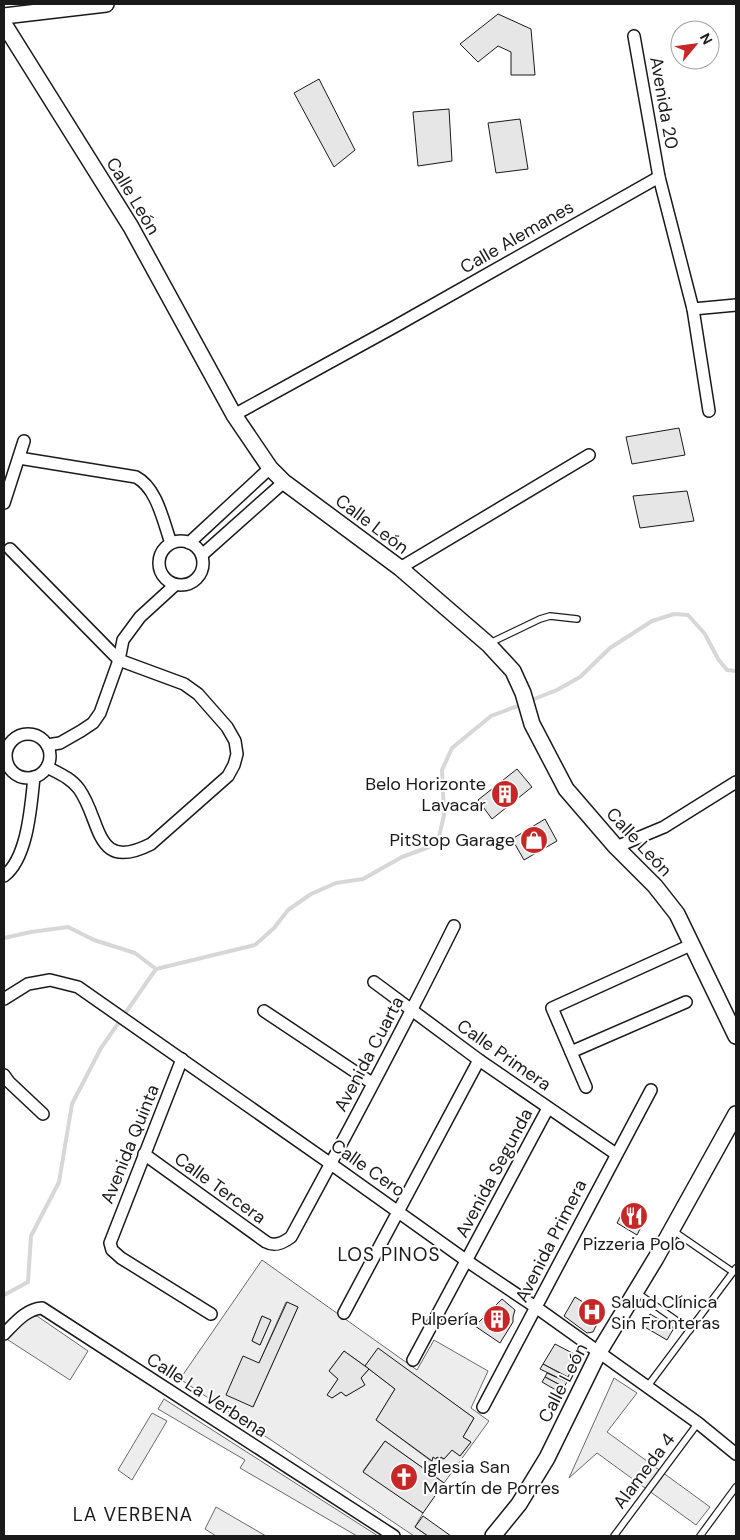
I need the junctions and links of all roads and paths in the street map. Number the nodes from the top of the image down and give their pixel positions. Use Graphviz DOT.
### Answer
graph roads {
  1 [pos="106,4"];
  2 [pos="4,16"];
  3 [pos="4,24"];
  4 [pos="634,36"];
  5 [pos="659,177"];
  6 [pos="736,305"];
  7 [pos="693,309"];
  8 [pos="709,411"];
  9 [pos="234,415"];
  10 [pos="24,441"];
  11 [pos="589,455"];
  12 [pos="19,458"];
  13 [pos="270,468"];
  14 [pos="284,482"];
  15 [pos="4,503"];
  16 [pos="189,542"];
  17 [pos="171,543"];
  18 [pos="10,549"];
  19 [pos="202,555"];
  20 [pos="400,568"];
  21 [pos="175,585"];
  22 [pos="577,619"];
  23 [pos="488,644"];
  24 [pos="119,660"];
  25 [pos="7,740"];
  26 [pos="47,745"];
  27 [pos="47,767"];
  28 [pos="34,777"];
  29 [pos="736,782"];
  30 [pos="616,847"];
  31 [pos="4,876"];
  32 [pos="454,926"];
  33 [pos="693,944"];
  34 [pos="374,982"];
  35 [pos="4,999"];
  36 [pos="686,1002"];
  37 [pos="412,1010"];
  38 [pos="264,1011"];
  39 [pos="736,1036"];
  40 [pos="571,1052"];
  41 [pos="182,1059"];
  42 [pos="479,1060"];
  43 [pos="4,1075"];
  44 [pos="372,1083"];
  45 [pos="586,1086"];
  46 [pos="651,1090"];
  47 [pos="548,1108"];
  48 [pos="43,1114"];
  49 [pos="736,1114"];
  50 [pos="144,1154"];
  51 [pos="616,1154"];
  52 [pos="331,1164"];
  53 [pos="398,1211"];
  54 [pos="672,1230"];
  55 [pos="278,1245"];
  56 [pos="467,1261"];
  57 [pos="734,1270"];
  58 [pos="636,1292"];
  59 [pos="537,1308"];
  60 [pos="344,1313"];
  61 [pos="211,1314"];
  62 [pos="690,1330"];
  63 [pos="4,1334"];
  64 [pos="599,1352"];
  65 [pos="413,1360"];
  66 [pos="647,1387"];
  67 [pos="484,1407"];
  68 [pos="698,1423"];
  69 [pos="736,1454"];
  70 [pos="736,1487"];
  71 [pos="394,1536"];
  72 [pos="493,1536"];
  73 [pos="614,1536"];
  74 [pos="700,1536"];
  1 -- 2 [label="main road"];
  3 -- 9 [label="main road, Calle León"];
  4 -- 5 [label="street, Avenida 20"];
  5 -- 7 [label="street"];
  5 -- 9 [label="street, Calle Alemanes"];
  6 -- 7 [label="street"];
  7 -- 8 [label="street"];
  9 -- 13 [label="main road, Calle León"];
  10 -- 12 [label="street"];
  11 -- 20 [label="street"];
  12 -- 15 [label="street"];
  12 -- 17 [label="street"];
  13 -- 14 [label="main road, Calle León"];
  13 -- 16 [label="street"];
  14 -- 19 [label="street"];
  14 -- 20 [label="main road, Calle León"];
  16 -- 17 [label="street"];
  16 -- 19 [label="street"];
  17 -- 21 [label="street"];
  18 -- 24 [label="street"];
  19 -- 21 [label="street"];
  20 -- 23 [label="main road, Calle León"];
  21 -- 24 [label="street"];
  22 -- 23 [label="lane"];
  23 -- 30 [label="main road, Calle León"];
  24 -- 26 [label="street"];
  24 -- 27 [label="street"];
  25 -- 26 [label="street"];
  25 -- 28 [label="street"];
  26 -- 27 [label="street"];
  27 -- 28 [label="street"];
  28 -- 31 [label="street"];
  29 -- 30 [label="street"];
  30 -- 33 [label="main road, Calle León"];
  32 -- 37 [label="street, Avenida Cuarta"];
  33 -- 39 [label="main road, Calle León"];
  33 -- 40 [label="street"];
  34 -- 37 [label="street, Calle Primera"];
  35 -- 41 [label="street, Calle Cero"];
  36 -- 40 [label="street"];
  37 -- 42 [label="street, Calle Primera"];
  37 -- 44 [label="street, Avenida Cuarta"];
  38 -- 44 [label="street"];
  40 -- 45 [label="street"];
  41 -- 50 [label="street, Avenida Quinta"];
  41 -- 52 [label="street, Calle Cero"];
  42 -- 47 [label="street, Calle Primera"];
  42 -- 53 [label="street"];
  43 -- 48 [label="street"];
  44 -- 52 [label="street, Avenida Cuarta"];
  46 -- 51 [label="street, Avenida Primera"];
  47 -- 51 [label="street, Calle Primera"];
  47 -- 56 [label="street, Avenida Segunda"];
  49 -- 54 [label="main road, Calle León"];
  50 -- 55 [label="street, Calle Tercera"];
  50 -- 61 [label="street, Avenida Quinta"];
  51 -- 59 [label="street, Avenida Primera"];
  52 -- 53 [label="street, Calle Cero"];
  52 -- 55 [label="street, Avenida Cuarta"];
  53 -- 56 [label="street, Calle Cero"];
  53 -- 60 [label="street"];
  54 -- 57 [label="lane"];
  54 -- 58 [label="main road, Calle León"];
  56 -- 59 [label="street, Calle Cero"];
  56 -- 65 [label="street, Avenida Segunda"];
  57 -- 62 [label="lane"];
  58 -- 62 [label="lane"];
  58 -- 64 [label="main road, Calle León"];
  59 -- 64 [label="street, Calle Cero"];
  59 -- 67 [label="street, Avenida Primera"];
  62 -- 66 [label="lane"];
  63 -- 71 [label="street, Calle La Verbena"];
  64 -- 66 [label="street, Calle Cero"];
  64 -- 72 [label="main road, Calle León"];
  66 -- 68 [label="street, Calle Cero"];
  68 -- 69 [label="street, Calle Cero"];
  68 -- 73 [label="lane, Alameda 4"];
  70 -- 74 [label="lane"];
}
